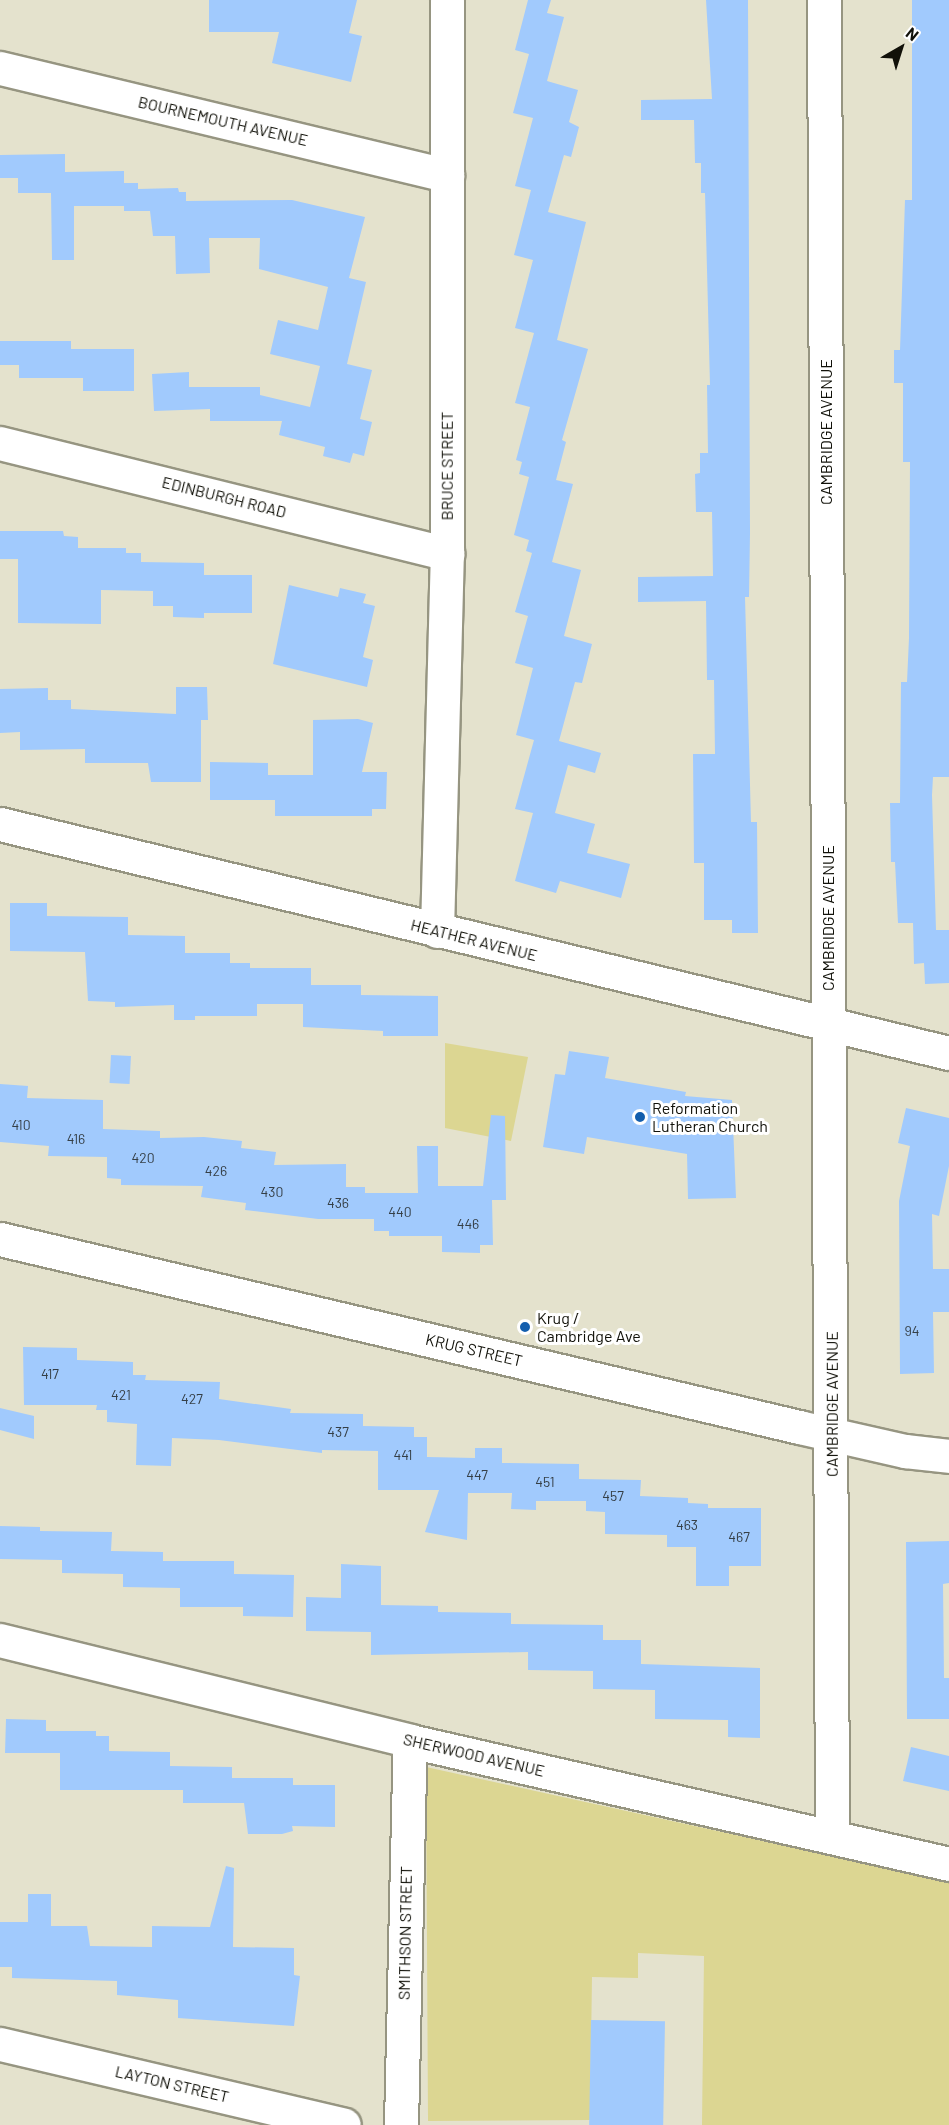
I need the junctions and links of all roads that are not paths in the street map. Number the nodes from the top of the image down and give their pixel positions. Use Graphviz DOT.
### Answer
graph roads {
  1 [pos="447,0"];
  2 [pos="824,0"];
  3 [pos="0,68"];
  4 [pos="447,175"];
  5 [pos="0,443"];
  6 [pos="447,554"];
  7 [pos="0,824"];
  8 [pos="437,931"];
  9 [pos="829,1025"];
  10 [pos="949,1053"];
  11 [pos="0,1239"];
  12 [pos="833,1434"];
  13 [pos="949,1455"];
  14 [pos="0,1640"];
  15 [pos="410,1741"];
  16 [pos="832,1836"];
  17 [pos="949,1864"];
  18 [pos="0,2044"];
  19 [pos="344,2125"];
  20 [pos="400,2125"];
  1 -- 4 [label="street, BRUCE STREET"];
  2 -- 9 [label="street, CAMBRIDGE AVENUE"];
  3 -- 4 [label="street, BOURNEMOUTH AVENUE"];
  4 -- 6 [label="street, BRUCE STREET"];
  5 -- 6 [label="street, EDINBURGH ROAD"];
  6 -- 8 [label="street, BRUCE STREET"];
  7 -- 8 [label="street, HEATHER AVENUE"];
  8 -- 9 [label="street, HEATHER AVENUE"];
  9 -- 10 [label="street, HEATHER AVENUE"];
  9 -- 12 [label="street, CAMBRIDGE AVENUE"];
  11 -- 12 [label="street, KRUG STREET"];
  12 -- 13 [label="street, KRUG STREET"];
  12 -- 16 [label="street, CAMBRIDGE AVENUE"];
  14 -- 15 [label="street, SHERWOOD AVENUE"];
  15 -- 16 [label="street, SHERWOOD AVENUE"];
  15 -- 20 [label="street, SMITHSON STREET"];
  16 -- 17 [label="street, SHERWOOD AVENUE"];
  18 -- 19 [label="street, LAYTON STREET"];
}
